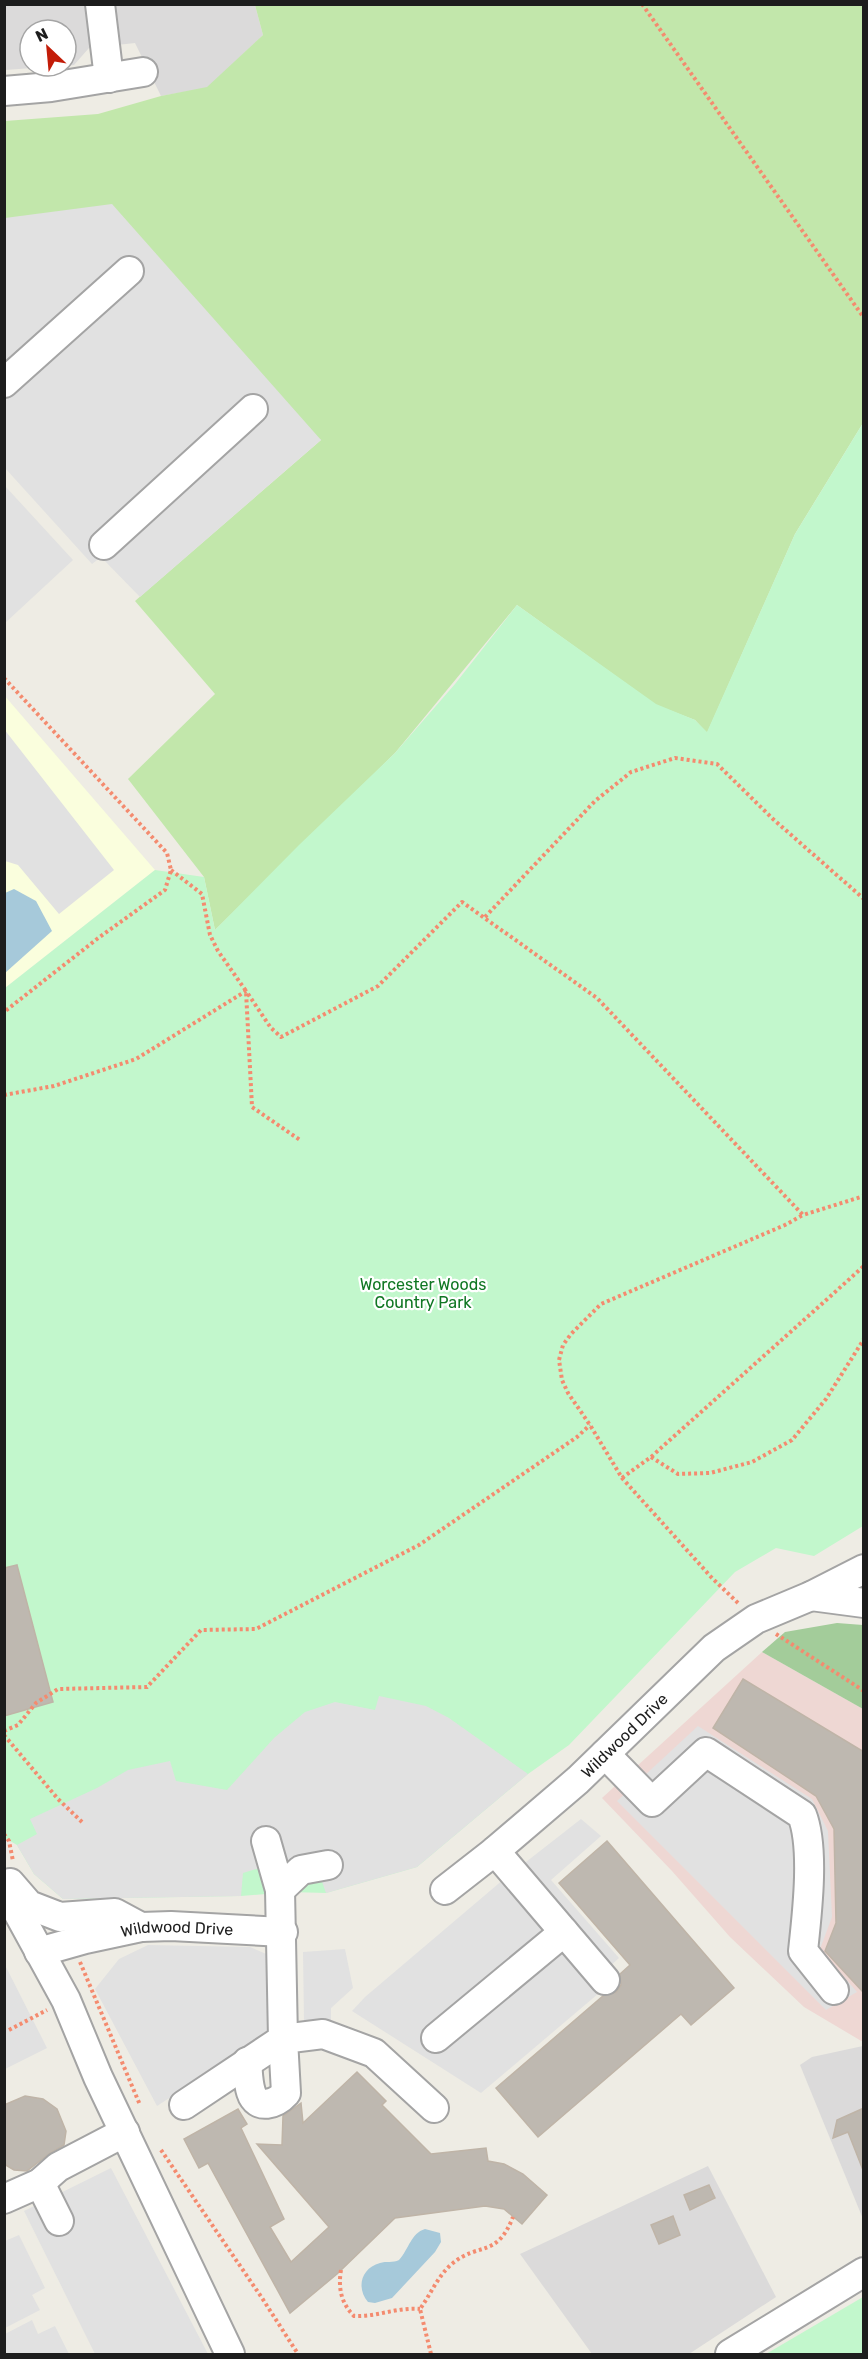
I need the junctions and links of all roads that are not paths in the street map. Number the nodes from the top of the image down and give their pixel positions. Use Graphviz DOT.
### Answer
graph roads {
  1 [pos="100,4"];
  2 [pos="143,72"];
  3 [pos="108,78"];
  4 [pos="4,91"];
  5 [pos="129,271"];
  6 [pos="8,371"];
  7 [pos="253,409"];
  8 [pos="104,545"];
  9 [pos="864,1569"];
  10 [pos="810,1596"];
  11 [pos="864,1603"];
  12 [pos="605,1754"];
  13 [pos="266,1841"];
  14 [pos="495,1851"];
  15 [pos="328,1865"];
  16 [pos="4,1877"];
  17 [pos="4,1887"];
  18 [pos="280,1890"];
  19 [pos="445,1890"];
  20 [pos="141,1927"];
  21 [pos="283,1932"];
  22 [pos="564,1932"];
  23 [pos="39,1952"];
  24 [pos="605,1980"];
  25 [pos="834,1990"];
  26 [pos="436,2037"];
  27 [pos="283,2039"];
  28 [pos="247,2062"];
  29 [pos="183,2105"];
  30 [pos="434,2108"];
  31 [pos="125,2132"];
  32 [pos="40,2183"];
  33 [pos="4,2199"];
  34 [pos="59,2221"];
  35 [pos="864,2272"];
  36 [pos="230,2355"];
  37 [pos="730,2355"];
  1 -- 3 [label="street"];
  2 -- 3 [label="street"];
  3 -- 4 [label="street"];
  5 -- 6 [label="street"];
  7 -- 8 [label="street"];
  9 -- 10 [label="street, Wildwood Drive"];
  10 -- 11 [label="street"];
  10 -- 12 [label="street, Wildwood Drive"];
  12 -- 14 [label="street, Wildwood Drive"];
  12 -- 25 [label="street"];
  13 -- 18 [label="street"];
  14 -- 19 [label="street, Wildwood Drive"];
  14 -- 22 [label="street"];
  15 -- 18 [label="street"];
  16 -- 20 [label="street"];
  17 -- 23 [label="street"];
  18 -- 21 [label="street"];
  20 -- 21 [label="street, Wildwood Drive"];
  20 -- 23 [label="street, Wildwood Drive"];
  21 -- 27 [label="street"];
  22 -- 24 [label="street"];
  22 -- 26 [label="street"];
  23 -- 31 [label="street"];
  27 -- 28 [label="street"];
  27 -- 28 [label="street"];
  27 -- 30 [label="street"];
  28 -- 29 [label="street"];
  31 -- 32 [label="street"];
  31 -- 36 [label="street"];
  32 -- 33 [label="street"];
  32 -- 34 [label="street"];
  35 -- 37 [label="street"];
}
